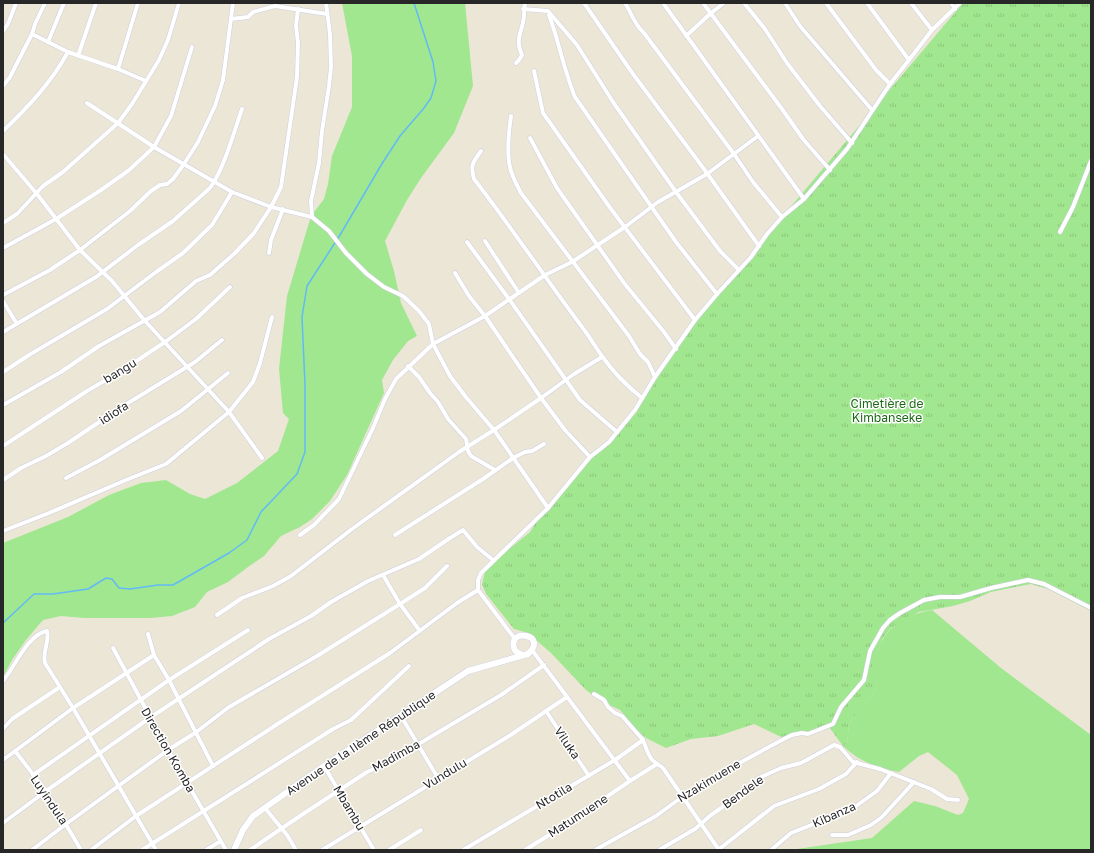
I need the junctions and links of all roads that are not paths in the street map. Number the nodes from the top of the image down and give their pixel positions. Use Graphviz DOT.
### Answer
graph roads {
  1 [pos="16,3"];
  2 [pos="45,3"];
  3 [pos="64,3"];
  4 [pos="96,3"];
  5 [pos="138,3"];
  6 [pos="179,3"];
  7 [pos="232,3"];
  8 [pos="326,3"];
  9 [pos="525,3"];
  10 [pos="584,3"];
  11 [pos="625,3"];
  12 [pos="663,3"];
  13 [pos="703,3"];
  14 [pos="724,3"];
  15 [pos="744,3"];
  16 [pos="785,3"];
  17 [pos="826,3"];
  18 [pos="867,3"];
  19 [pos="911,3"];
  20 [pos="951,3"];
  21 [pos="960,3"];
  22 [pos="524,8"];
  23 [pos="298,9"];
  24 [pos="955,9"];
  25 [pos="548,11"];
  26 [pos="711,13"];
  27 [pos="327,14"];
  28 [pos="231,19"];
  29 [pos="932,30"];
  30 [pos="3,31"];
  31 [pos="32,34"];
  32 [pos="686,36"];
  33 [pos="48,42"];
  34 [pos="192,47"];
  35 [pos="68,52"];
  36 [pos="78,56"];
  37 [pos="909,60"];
  38 [pos="516,63"];
  39 [pos="118,69"];
  40 [pos="534,71"];
  41 [pos="146,80"];
  42 [pos="890,84"];
  43 [pos="3,86"];
  44 [pos="87,103"];
  45 [pos="242,108"];
  46 [pos="872,110"];
  47 [pos="511,116"];
  48 [pos="118,123"];
  49 [pos="3,131"];
  50 [pos="758,136"];
  51 [pos="530,138"];
  52 [pos="852,142"];
  53 [pos="154,147"];
  54 [pos="481,151"];
  55 [pos="3,154"];
  56 [pos="734,154"];
  57 [pos="1091,161"];
  58 [pos="184,164"];
  59 [pos="830,170"];
  60 [pos="707,174"];
  61 [pos="214,182"];
  62 [pos="232,192"];
  63 [pos="676,192"];
  64 [pos="37,194"];
  65 [pos="804,199"];
  66 [pos="651,206"];
  67 [pos="271,207"];
  68 [pos="283,209"];
  69 [pos="312,217"];
  70 [pos="782,217"];
  71 [pos="56,219"];
  72 [pos="3,223"];
  73 [pos="625,227"];
  74 [pos="1060,232"];
  75 [pos="484,241"];
  76 [pos="467,242"];
  77 [pos="597,245"];
  78 [pos="759,246"];
  79 [pos="3,248"];
  80 [pos="80,250"];
  81 [pos="269,253"];
  82 [pos="572,262"];
  83 [pos="739,270"];
  84 [pos="102,271"];
  85 [pos="455,273"];
  86 [pos="545,275"];
  87 [pos="230,287"];
  88 [pos="519,292"];
  89 [pos="717,294"];
  90 [pos="3,295"];
  91 [pos="124,296"];
  92 [pos="509,299"];
  93 [pos="3,301"];
  94 [pos="485,316"];
  95 [pos="272,318"];
  96 [pos="695,320"];
  97 [pos="145,321"];
  98 [pos="17,324"];
  99 [pos="3,332"];
  100 [pos="222,340"];
  101 [pos="165,342"];
  102 [pos="433,344"];
  103 [pos="676,349"];
  104 [pos="602,357"];
  105 [pos="187,366"];
  106 [pos="408,366"];
  107 [pos="3,372"];
  108 [pos="228,373"];
  109 [pos="655,377"];
  110 [pos="565,380"];
  111 [pos="209,390"];
  112 [pos="541,398"];
  113 [pos="642,398"];
  114 [pos="3,405"];
  115 [pos="229,412"];
  116 [pos="494,430"];
  117 [pos="617,432"];
  118 [pos="544,444"];
  119 [pos="3,446"];
  120 [pos="468,446"];
  121 [pos="590,457"];
  122 [pos="262,458"];
  123 [pos="513,458"];
  124 [pos="496,470"];
  125 [pos="66,478"];
  126 [pos="3,480"];
  127 [pos="548,508"];
  128 [pos="3,531"];
  129 [pos="395,534"];
  130 [pos="300,535"];
  131 [pos="493,560"];
  132 [pos="447,566"];
  133 [pos="382,575"];
  134 [pos="478,590"];
  135 [pos="400,604"];
  136 [pos="1091,608"];
  137 [pos="217,615"];
  138 [pos="248,630"];
  139 [pos="420,631"];
  140 [pos="148,634"];
  141 [pos="515,639"];
  142 [pos="113,648"];
  143 [pos="514,648"];
  144 [pos="532,650"];
  145 [pos="154,655"];
  146 [pos="523,655"];
  147 [pos="508,660"];
  148 [pos="544,665"];
  149 [pos="409,666"];
  150 [pos="126,674"];
  151 [pos="169,680"];
  152 [pos="3,681"];
  153 [pos="60,687"];
  154 [pos="594,694"];
  155 [pos="567,697"];
  156 [pos="178,699"];
  157 [pos="140,700"];
  158 [pos="73,708"];
  159 [pos="546,711"];
  160 [pos="401,716"];
  161 [pos="151,717"];
  162 [pos="3,729"];
  163 [pos="195,732"];
  164 [pos="89,736"];
  165 [pos="643,740"];
  166 [pos="418,744"];
  167 [pos="168,750"];
  168 [pos="15,751"];
  169 [pos="99,754"];
  170 [pos="3,760"];
  171 [pos="615,760"];
  172 [pos="857,762"];
  173 [pos="657,764"];
  174 [pos="213,766"];
  175 [pos="324,766"];
  176 [pos="891,773"];
  177 [pos="33,775"];
  178 [pos="589,776"];
  179 [pos="438,778"];
  180 [pos="630,782"];
  181 [pos="914,782"];
  182 [pos="187,783"];
  183 [pos="118,787"];
  184 [pos="46,791"];
  185 [pos="339,791"];
  186 [pos="682,797"];
  187 [pos="958,800"];
  188 [pos="265,808"];
  189 [pos="204,811"];
  190 [pos="136,816"];
  191 [pos="3,823"];
  192 [pos="66,824"];
  193 [pos="701,824"];
  194 [pos="360,826"];
  195 [pos="281,828"];
  196 [pos="421,830"];
  197 [pos="832,835"];
  198 [pos="221,841"];
  199 [pos="152,843"];
  200 [pos="32,850"];
  201 [pos="81,850"];
  202 [pos="91,850"];
  203 [pos="142,850"];
  204 [pos="156,850"];
  205 [pos="206,850"];
  206 [pos="226,850"];
  207 [pos="234,850"];
  208 [pos="250,850"];
  209 [pos="296,850"];
  210 [pos="322,850"];
  211 [pos="374,850"];
  212 [pos="389,850"];
  213 [pos="463,850"];
  214 [pos="525,850"];
  215 [pos="595,850"];
  216 [pos="659,850"];
  217 [pos="719,850"];
  218 [pos="772,850"];
  1 -- 30 [label="street"];
  2 -- 31 [label="street"];
  3 -- 33 [label="street"];
  4 -- 36 [label="street"];
  5 -- 39 [label="street"];
  6 -- 41 [label="street"];
  7 -- 28 [label="street"];
  8 -- 27 [label="street"];
  9 -- 22 [label="street"];
  10 -- 60 [label="street"];
  11 -- 56 [label="street"];
  12 -- 32 [label="street"];
  13 -- 26 [label="street"];
  14 -- 26 [label="street"];
  15 -- 52 [label="street"];
  16 -- 46 [label="street"];
  17 -- 42 [label="street"];
  18 -- 37 [label="street"];
  19 -- 29 [label="street"];
  20 -- 24 [label="street"];
  21 -- 24 [label="street"];
  22 -- 25 [label="street"];
  22 -- 38 [label="street"];
  23 -- 27 [label="street"];
  23 -- 28 [label="street"];
  23 -- 67 [label="street"];
  24 -- 29 [label="street"];
  25 -- 63 [label="street"];
  25 -- 66 [label="street"];
  26 -- 32 [label="street"];
  26 -- 59 [label="street"];
  27 -- 69 [label="street"];
  28 -- 58 [label="street"];
  29 -- 37 [label="street"];
  31 -- 33 [label="street"];
  31 -- 43 [label="street"];
  32 -- 50 [label="street"];
  33 -- 35 [label="street"];
  34 -- 53 [label="street"];
  35 -- 36 [label="street"];
  35 -- 49 [label="street"];
  36 -- 39 [label="street"];
  37 -- 42 [label="street"];
  39 -- 41 [label="street"];
  40 -- 73 [label="street"];
  41 -- 48 [label="street"];
  42 -- 46 [label="street"];
  44 -- 48 [label="street"];
  45 -- 61 [label="street"];
  46 -- 52 [label="street"];
  47 -- 82 [label="street"];
  48 -- 53 [label="street"];
  48 -- 64 [label="street"];
  50 -- 56 [label="street"];
  50 -- 65 [label="street"];
  51 -- 77 [label="street"];
  52 -- 59 [label="street"];
  53 -- 58 [label="street"];
  53 -- 71 [label="street"];
  54 -- 86 [label="street"];
  55 -- 64 [label="street"];
  56 -- 60 [label="street"];
  56 -- 70 [label="street"];
  57 -- 74 [label="street"];
  58 -- 61 [label="street"];
  58 -- 80 [label="street"];
  59 -- 65 [label="street"];
  60 -- 63 [label="street"];
  60 -- 78 [label="street"];
  61 -- 62 [label="street"];
  61 -- 84 [label="street"];
  62 -- 67 [label="street"];
  62 -- 91 [label="street"];
  63 -- 66 [label="street"];
  63 -- 83 [label="street"];
  64 -- 71 [label="street"];
  64 -- 72 [label="street"];
  65 -- 70 [label="street"];
  66 -- 73 [label="street"];
  66 -- 89 [label="street"];
  67 -- 68 [label="street"];
  67 -- 97 [label="street"];
  68 -- 69 [label="street"];
  68 -- 81 [label="street"];
  69 -- 102 [label="street"];
  70 -- 78 [label="street"];
  71 -- 79 [label="street"];
  71 -- 80 [label="street"];
  73 -- 77 [label="street"];
  73 -- 96 [label="street"];
  75 -- 88 [label="street"];
  76 -- 92 [label="street"];
  77 -- 82 [label="street"];
  77 -- 103 [label="street"];
  78 -- 83 [label="street"];
  80 -- 84 [label="street"];
  80 -- 90 [label="street"];
  82 -- 86 [label="street"];
  82 -- 109 [label="street"];
  83 -- 89 [label="street"];
  84 -- 91 [label="street"];
  84 -- 98 [label="street"];
  85 -- 94 [label="street"];
  86 -- 88 [label="street"];
  86 -- 104 [label="street"];
  87 -- 101 [label="street, bangu"];
  88 -- 92 [label="street"];
  89 -- 96 [label="street"];
  91 -- 97 [label="street"];
  91 -- 107 [label="street"];
  92 -- 94 [label="street"];
  92 -- 110 [label="street"];
  93 -- 98 [label="street"];
  94 -- 102 [label="street"];
  94 -- 112 [label="street"];
  95 -- 115 [label="street"];
  96 -- 103 [label="street"];
  97 -- 101 [label="street"];
  97 -- 114 [label="street"];
  98 -- 99 [label="street"];
  100 -- 105 [label="street, idiofa"];
  101 -- 105 [label="street"];
  101 -- 119 [label="street, bangu"];
  102 -- 106 [label="street"];
  102 -- 116 [label="street"];
  103 -- 109 [label="street"];
  104 -- 110 [label="street"];
  104 -- 113 [label="street"];
  105 -- 111 [label="street"];
  105 -- 126 [label="street, idiofa"];
  106 -- 120 [label="street"];
  106 -- 130 [label="street"];
  108 -- 111 [label="street"];
  109 -- 113 [label="street"];
  110 -- 112 [label="street"];
  110 -- 117 [label="street"];
  111 -- 115 [label="street"];
  111 -- 125 [label="street"];
  112 -- 116 [label="street"];
  112 -- 121 [label="street"];
  113 -- 117 [label="street"];
  115 -- 122 [label="street"];
  115 -- 128 [label="street"];
  116 -- 120 [label="street"];
  116 -- 123 [label="street"];
  117 -- 121 [label="street"];
  118 -- 123 [label="street"];
  120 -- 124 [label="street"];
  120 -- 137 [label="street"];
  121 -- 127 [label="street"];
  123 -- 124 [label="street"];
  123 -- 127 [label="street"];
  124 -- 129 [label="street"];
  127 -- 131 [label="street"];
  131 -- 133 [label="street"];
  131 -- 134 [label="street"];
  132 -- 135 [label="street"];
  133 -- 135 [label="street"];
  133 -- 156 [label="street"];
  134 -- 139 [label="street"];
  134 -- 141 [label="street"];
  135 -- 139 [label="street"];
  135 -- 163 [label="street"];
  136 -- 186 [label="street, Nzakimuene"];
  138 -- 151 [label="street"];
  139 -- 174 [label="street"];
  140 -- 145 [label="street"];
  141 -- 143 [label="street"];
  141 -- 144 [label="street"];
  142 -- 150 [label="street, Direction Komba"];
  143 -- 146 [label="street"];
  143 -- 147 [label="street"];
  144 -- 146 [label="street"];
  144 -- 148 [label="street"];
  145 -- 150 [label="street"];
  145 -- 151 [label="street"];
  146 -- 147 [label="street, Avenue de la IIème République"];
  147 -- 160 [label="street, Avenue de la IIème République"];
  148 -- 155 [label="street"];
  148 -- 166 [label="street, Madimba"];
  149 -- 189 [label="street"];
  150 -- 157 [label="street, Direction Komba"];
  150 -- 158 [label="street"];
  151 -- 156 [label="street"];
  151 -- 157 [label="street"];
  152 -- 153 [label="street"];
  153 -- 158 [label="street"];
  153 -- 162 [label="street"];
  154 -- 165 [label="street"];
  155 -- 159 [label="street, Vundulu"];
  155 -- 171 [label="street"];
  156 -- 161 [label="street"];
  156 -- 163 [label="street"];
  157 -- 161 [label="street, Direction Komba"];
  157 -- 164 [label="street"];
  158 -- 164 [label="street"];
  158 -- 168 [label="street"];
  159 -- 178 [label="street, Viluka"];
  159 -- 179 [label="street, Vundulu"];
  160 -- 166 [label="street"];
  160 -- 175 [label="street, Avenue de la IIème République"];
  161 -- 167 [label="street, Direction Komba"];
  161 -- 169 [label="street"];
  163 -- 167 [label="street"];
  163 -- 174 [label="street"];
  164 -- 169 [label="street"];
  164 -- 177 [label="street"];
  165 -- 171 [label="street, Ntotila"];
  165 -- 173 [label="street"];
  166 -- 179 [label="street"];
  166 -- 185 [label="street, Madimba"];
  167 -- 182 [label="street, Direction Komba"];
  167 -- 183 [label="street"];
  168 -- 170 [label="street"];
  168 -- 177 [label="street, Luyindula"];
  169 -- 183 [label="street"];
  169 -- 184 [label="street"];
  171 -- 178 [label="street, Ntotila"];
  171 -- 180 [label="street"];
  172 -- 176 [label="street"];
  172 -- 193 [label="street, Bendele"];
  172 -- 217 [label="street"];
  173 -- 180 [label="street, Matumuene"];
  173 -- 186 [label="street"];
  174 -- 182 [label="street"];
  175 -- 185 [label="street, Mbambu"];
  175 -- 188 [label="street, Avenue de la IIème République"];
  176 -- 181 [label="street"];
  176 -- 218 [label="street, Kibanza"];
  177 -- 184 [label="street, Luyindula"];
  178 -- 213 [label="street, Ntotila"];
  179 -- 194 [label="street, Vundulu"];
  180 -- 214 [label="street, Matumuene"];
  181 -- 187 [label="street"];
  181 -- 197 [label="street"];
  182 -- 189 [label="street, Direction Komba"];
  182 -- 190 [label="street"];
  183 -- 190 [label="street"];
  183 -- 192 [label="street"];
  184 -- 191 [label="street"];
  184 -- 192 [label="street, Luyindula"];
  185 -- 194 [label="street, Mbambu"];
  185 -- 195 [label="street, Madimba"];
  186 -- 193 [label="street"];
  186 -- 215 [label="street, Nzakimuene"];
  188 -- 195 [label="street"];
  188 -- 207 [label="street, Avenue de la IIème République"];
  189 -- 198 [label="street, Direction Komba"];
  189 -- 199 [label="street"];
  190 -- 199 [label="street"];
  190 -- 202 [label="street"];
  192 -- 200 [label="street"];
  192 -- 201 [label="street, Luyindula"];
  193 -- 216 [label="street, Bendele"];
  193 -- 217 [label="street"];
  194 -- 210 [label="street, Vundulu"];
  194 -- 211 [label="street, Mbambu"];
  195 -- 208 [label="street, Madimba"];
  195 -- 209 [label="street"];
  196 -- 212 [label="street"];
  198 -- 205 [label="street"];
  198 -- 206 [label="street, Direction Komba"];
  199 -- 203 [label="street"];
  199 -- 204 [label="street"];
}
